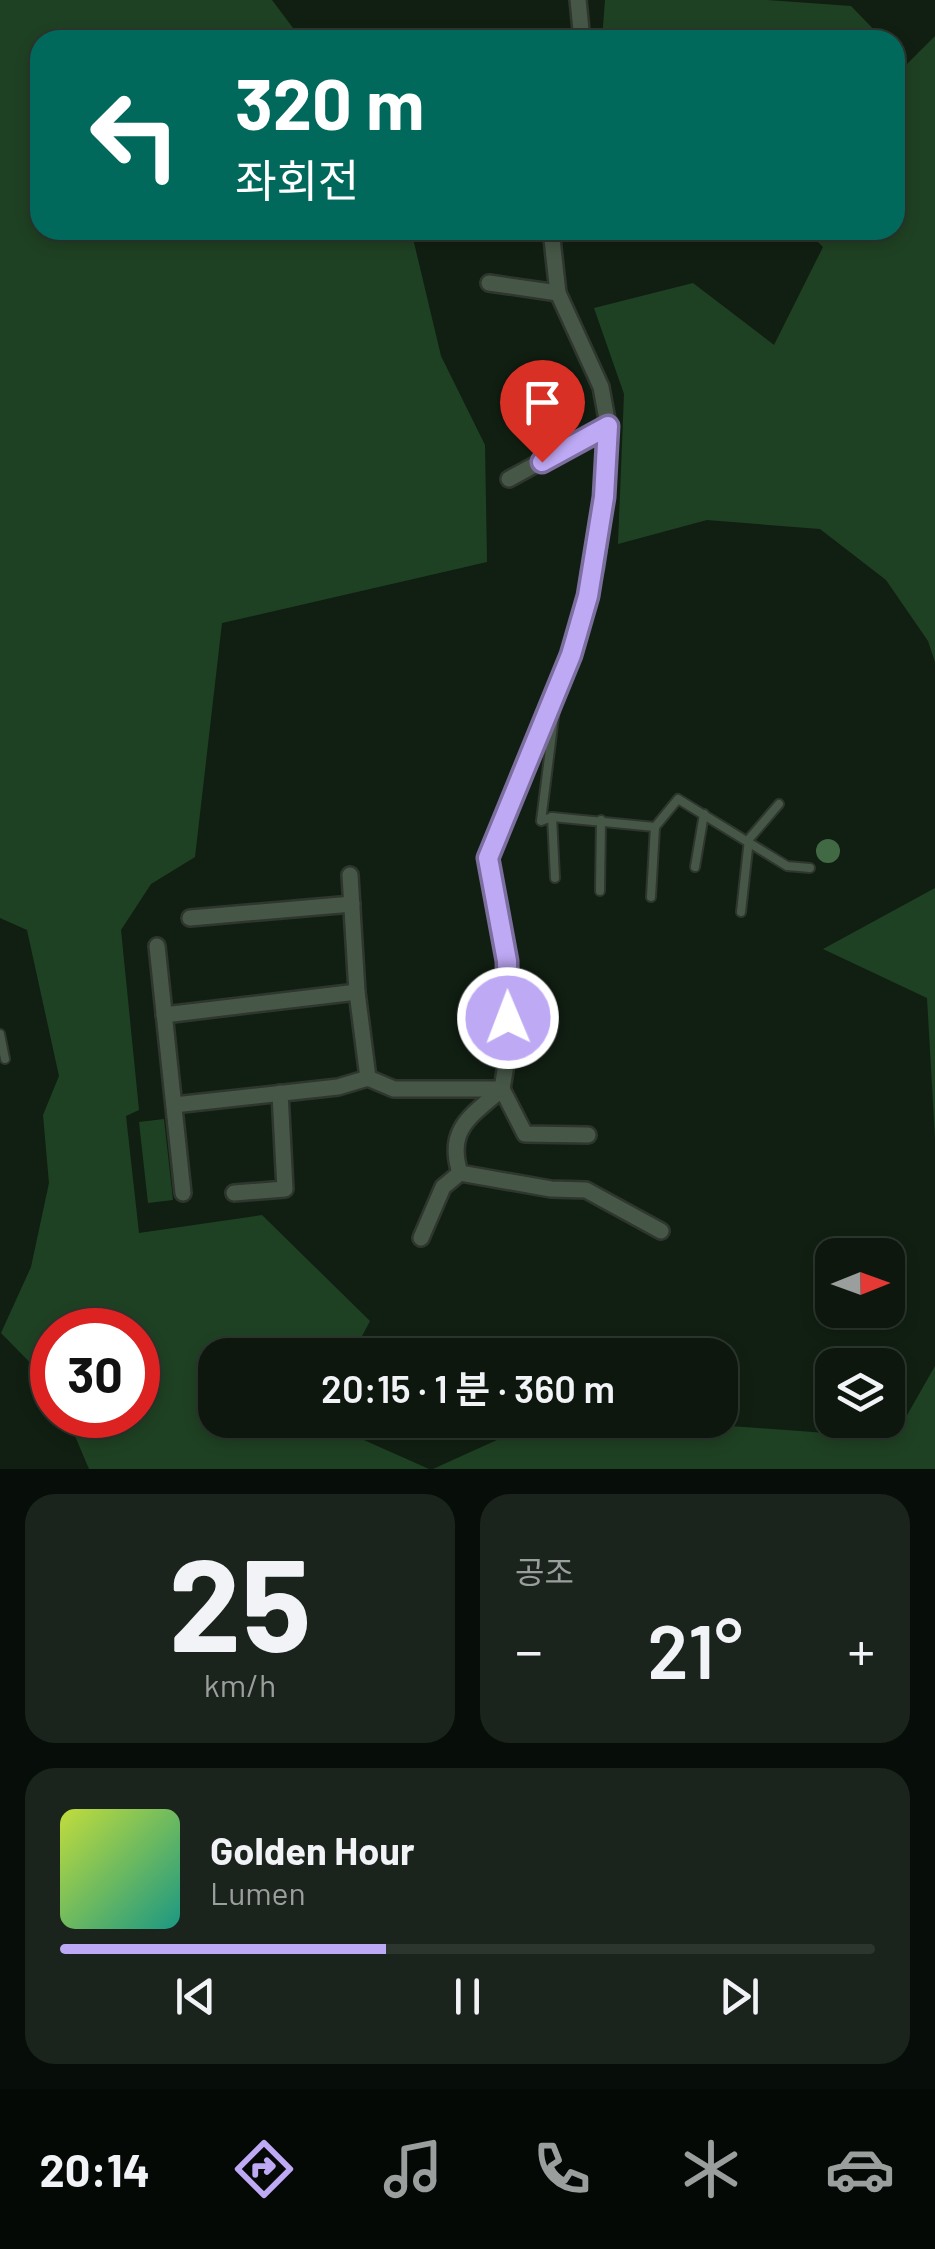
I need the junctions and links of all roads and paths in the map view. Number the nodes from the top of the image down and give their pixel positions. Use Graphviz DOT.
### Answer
graph roads {
  1 [pos="578,0"];
  2 [pos="581,30"];
  3 [pos="553,240"];
  4 [pos="489,284"];
  5 [pos="558,293"];
  6 [pos="608,426"];
  7 [pos="509,479"];
  8 [pos="555,695"];
  9 [pos="779,804"];
  10 [pos="704,814"];
  11 [pos="552,816"];
  12 [pos="602,820"];
  13 [pos="654,828"];
  14 [pos="749,839"];
  15 [pos="695,868"];
  16 [pos="810,868"];
  17 [pos="350,875"];
  18 [pos="555,878"];
  19 [pos="600,892"];
  20 [pos="651,898"];
  21 [pos="352,904"];
  22 [pos="741,912"];
  23 [pos="190,918"];
  24 [pos="157,946"];
  25 [pos="357,992"];
  26 [pos="164,1015"];
  27 [pos="0,1034"];
  28 [pos="5,1060"];
  29 [pos="368,1078"];
  30 [pos="502,1089"];
  31 [pos="280,1093"];
  32 [pos="174,1105"];
  33 [pos="588,1135"];
  34 [pos="460,1173"];
  35 [pos="183,1193"];
  36 [pos="234,1193"];
  37 [pos="661,1231"];
  38 [pos="421,1238"];
  1 -- 2 [label="street"];
  3 -- 5 [label="street"];
  4 -- 5 [label="street"];
  5 -- 6 [label="street"];
  6 -- 7 [label="street"];
  6 -- 8 [label="street"];
  8 -- 11 [label="lane"];
  8 -- 30 [label="street"];
  9 -- 14 [label="lane"];
  10 -- 13 [label="lane"];
  10 -- 14 [label="lane"];
  10 -- 15 [label="lane"];
  11 -- 12 [label="lane"];
  11 -- 18 [label="lane"];
  12 -- 13 [label="lane"];
  12 -- 19 [label="lane"];
  13 -- 20 [label="lane"];
  14 -- 16 [label="lane"];
  14 -- 22 [label="lane"];
  17 -- 21 [label="street"];
  21 -- 23 [label="street"];
  21 -- 25 [label="street"];
  24 -- 26 [label="street"];
  25 -- 26 [label="street"];
  25 -- 29 [label="street"];
  26 -- 32 [label="street"];
  27 -- 28 [label="lane"];
  29 -- 30 [label="street"];
  29 -- 31 [label="street"];
  30 -- 33 [label="street"];
  30 -- 34 [label="street"];
  31 -- 32 [label="street"];
  31 -- 36 [label="street"];
  32 -- 35 [label="street"];
  34 -- 37 [label="street"];
  34 -- 38 [label="street"];
}
